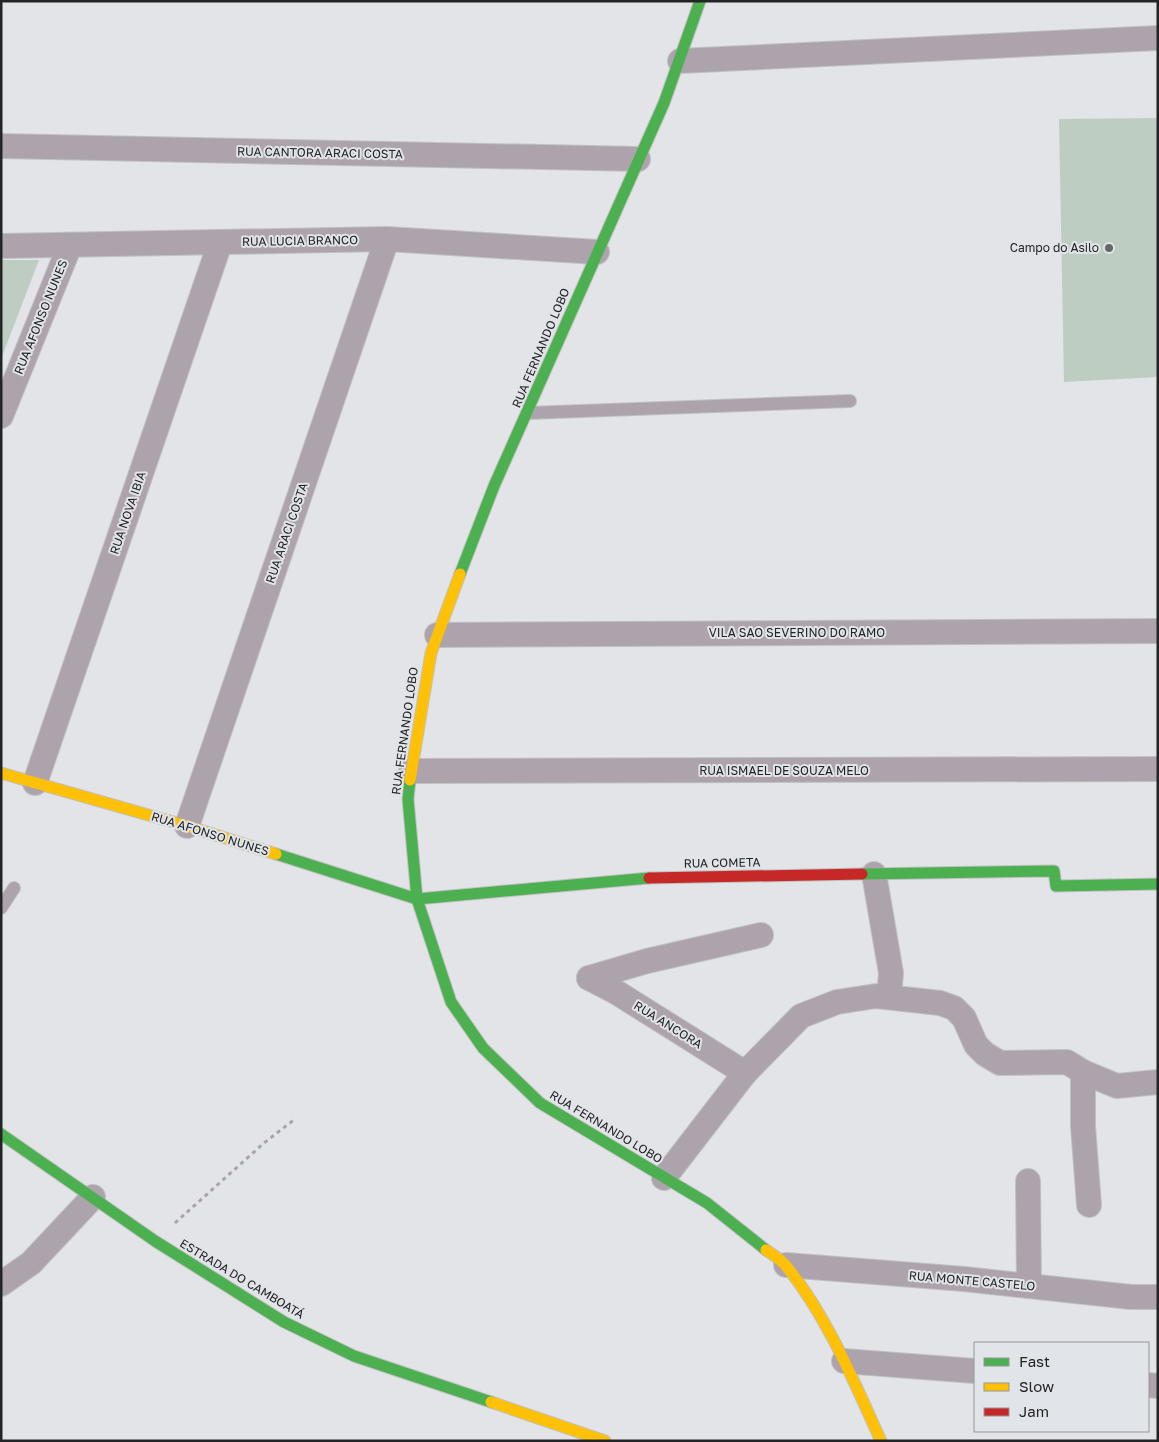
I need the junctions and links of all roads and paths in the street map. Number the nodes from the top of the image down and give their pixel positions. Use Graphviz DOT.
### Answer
graph roads {
  1 [pos="700,1"];
  2 [pos="1158,38"];
  3 [pos="680,61"];
  4 [pos="1,146"];
  5 [pos="638,159"];
  6 [pos="388,240"];
  7 [pos="220,242"];
  8 [pos="70,245"];
  9 [pos="1,246"];
  10 [pos="597,252"];
  11 [pos="850,401"];
  12 [pos="528,413"];
  13 [pos="1,416"];
  14 [pos="1158,631"];
  15 [pos="437,634"];
  16 [pos="1158,769"];
  17 [pos="411,771"];
  18 [pos="1,773"];
  19 [pos="35,783"];
  20 [pos="187,826"];
  21 [pos="874,874"];
  22 [pos="1158,884"];
  23 [pos="14,888"];
  24 [pos="417,899"];
  25 [pos="1,908"];
  26 [pos="761,935"];
  27 [pos="889,997"];
  28 [pos="1083,1072"];
  29 [pos="745,1073"];
  30 [pos="1158,1082"];
  31 [pos="295,1119"];
  32 [pos="2,1136"];
  33 [pos="664,1178"];
  34 [pos="1028,1181"];
  35 [pos="93,1197"];
  36 [pos="1089,1205"];
  37 [pos="155,1241"];
  38 [pos="786,1265"];
  39 [pos="1,1284"];
  40 [pos="1029,1286"];
  41 [pos="1158,1296"];
  42 [pos="844,1361"];
  43 [pos="974,1371"];
  44 [pos="606,1441"];
  45 [pos="881,1441"];
  1 -- 3 [label="street, RUA FERNANDO LOBO"];
  2 -- 3 [label="street"];
  3 -- 5 [label="street, RUA FERNANDO LOBO"];
  4 -- 5 [label="street, RUA CANTORA ARACI COSTA"];
  5 -- 10 [label="street, RUA FERNANDO LOBO"];
  6 -- 7 [label="street, RUA LUCIA BRANCO"];
  6 -- 10 [label="street, RUA LUCIA BRANCO"];
  6 -- 20 [label="street, RUA ARACI COSTA"];
  7 -- 8 [label="street, RUA LUCIA BRANCO"];
  7 -- 19 [label="street, RUA NOVA IBIA"];
  8 -- 9 [label="street, RUA LUCIA BRANCO"];
  8 -- 13 [label="street, RUA AFONSO NUNES"];
  10 -- 12 [label="street, RUA FERNANDO LOBO"];
  11 -- 12 [label="lane"];
  12 -- 15 [label="street, RUA FERNANDO LOBO"];
  14 -- 15 [label="street, VILA SAO SEVERINO DO RAMO"];
  15 -- 17 [label="street, RUA FERNANDO LOBO"];
  16 -- 17 [label="street, RUA ISMAEL DE SOUZA MELO"];
  17 -- 24 [label="street, RUA FERNANDO LOBO"];
  18 -- 19 [label="street, RUA AFONSO NUNES"];
  19 -- 20 [label="street, RUA AFONSO NUNES"];
  20 -- 24 [label="street, RUA AFONSO NUNES"];
  21 -- 22 [label="street, RUA COMETA"];
  21 -- 24 [label="street, RUA COMETA"];
  21 -- 27 [label="street"];
  23 -- 25 [label="lane"];
  24 -- 33 [label="street, RUA FERNANDO LOBO"];
  26 -- 29 [label="street, RUA ANCORA"];
  27 -- 28 [label="street"];
  27 -- 29 [label="street"];
  28 -- 30 [label="street"];
  28 -- 36 [label="street"];
  29 -- 33 [label="street"];
  31 -- 37 [label="path"];
  32 -- 35 [label="street, ESTRADA DO CAMBOATÁ"];
  33 -- 38 [label="street, RUA FERNANDO LOBO"];
  34 -- 40 [label="street"];
  35 -- 37 [label="street, ESTRADA DO CAMBOATÁ"];
  35 -- 39 [label="street"];
  37 -- 44 [label="street, ESTRADA DO CAMBOATÁ"];
  38 -- 40 [label="street, RUA MONTE CASTELO"];
  38 -- 42 [label="street, RUA FERNANDO LOBO"];
  40 -- 41 [label="street, RUA MONTE CASTELO"];
  42 -- 43 [label="street"];
  42 -- 45 [label="street, RUA FERNANDO LOBO"];
}
